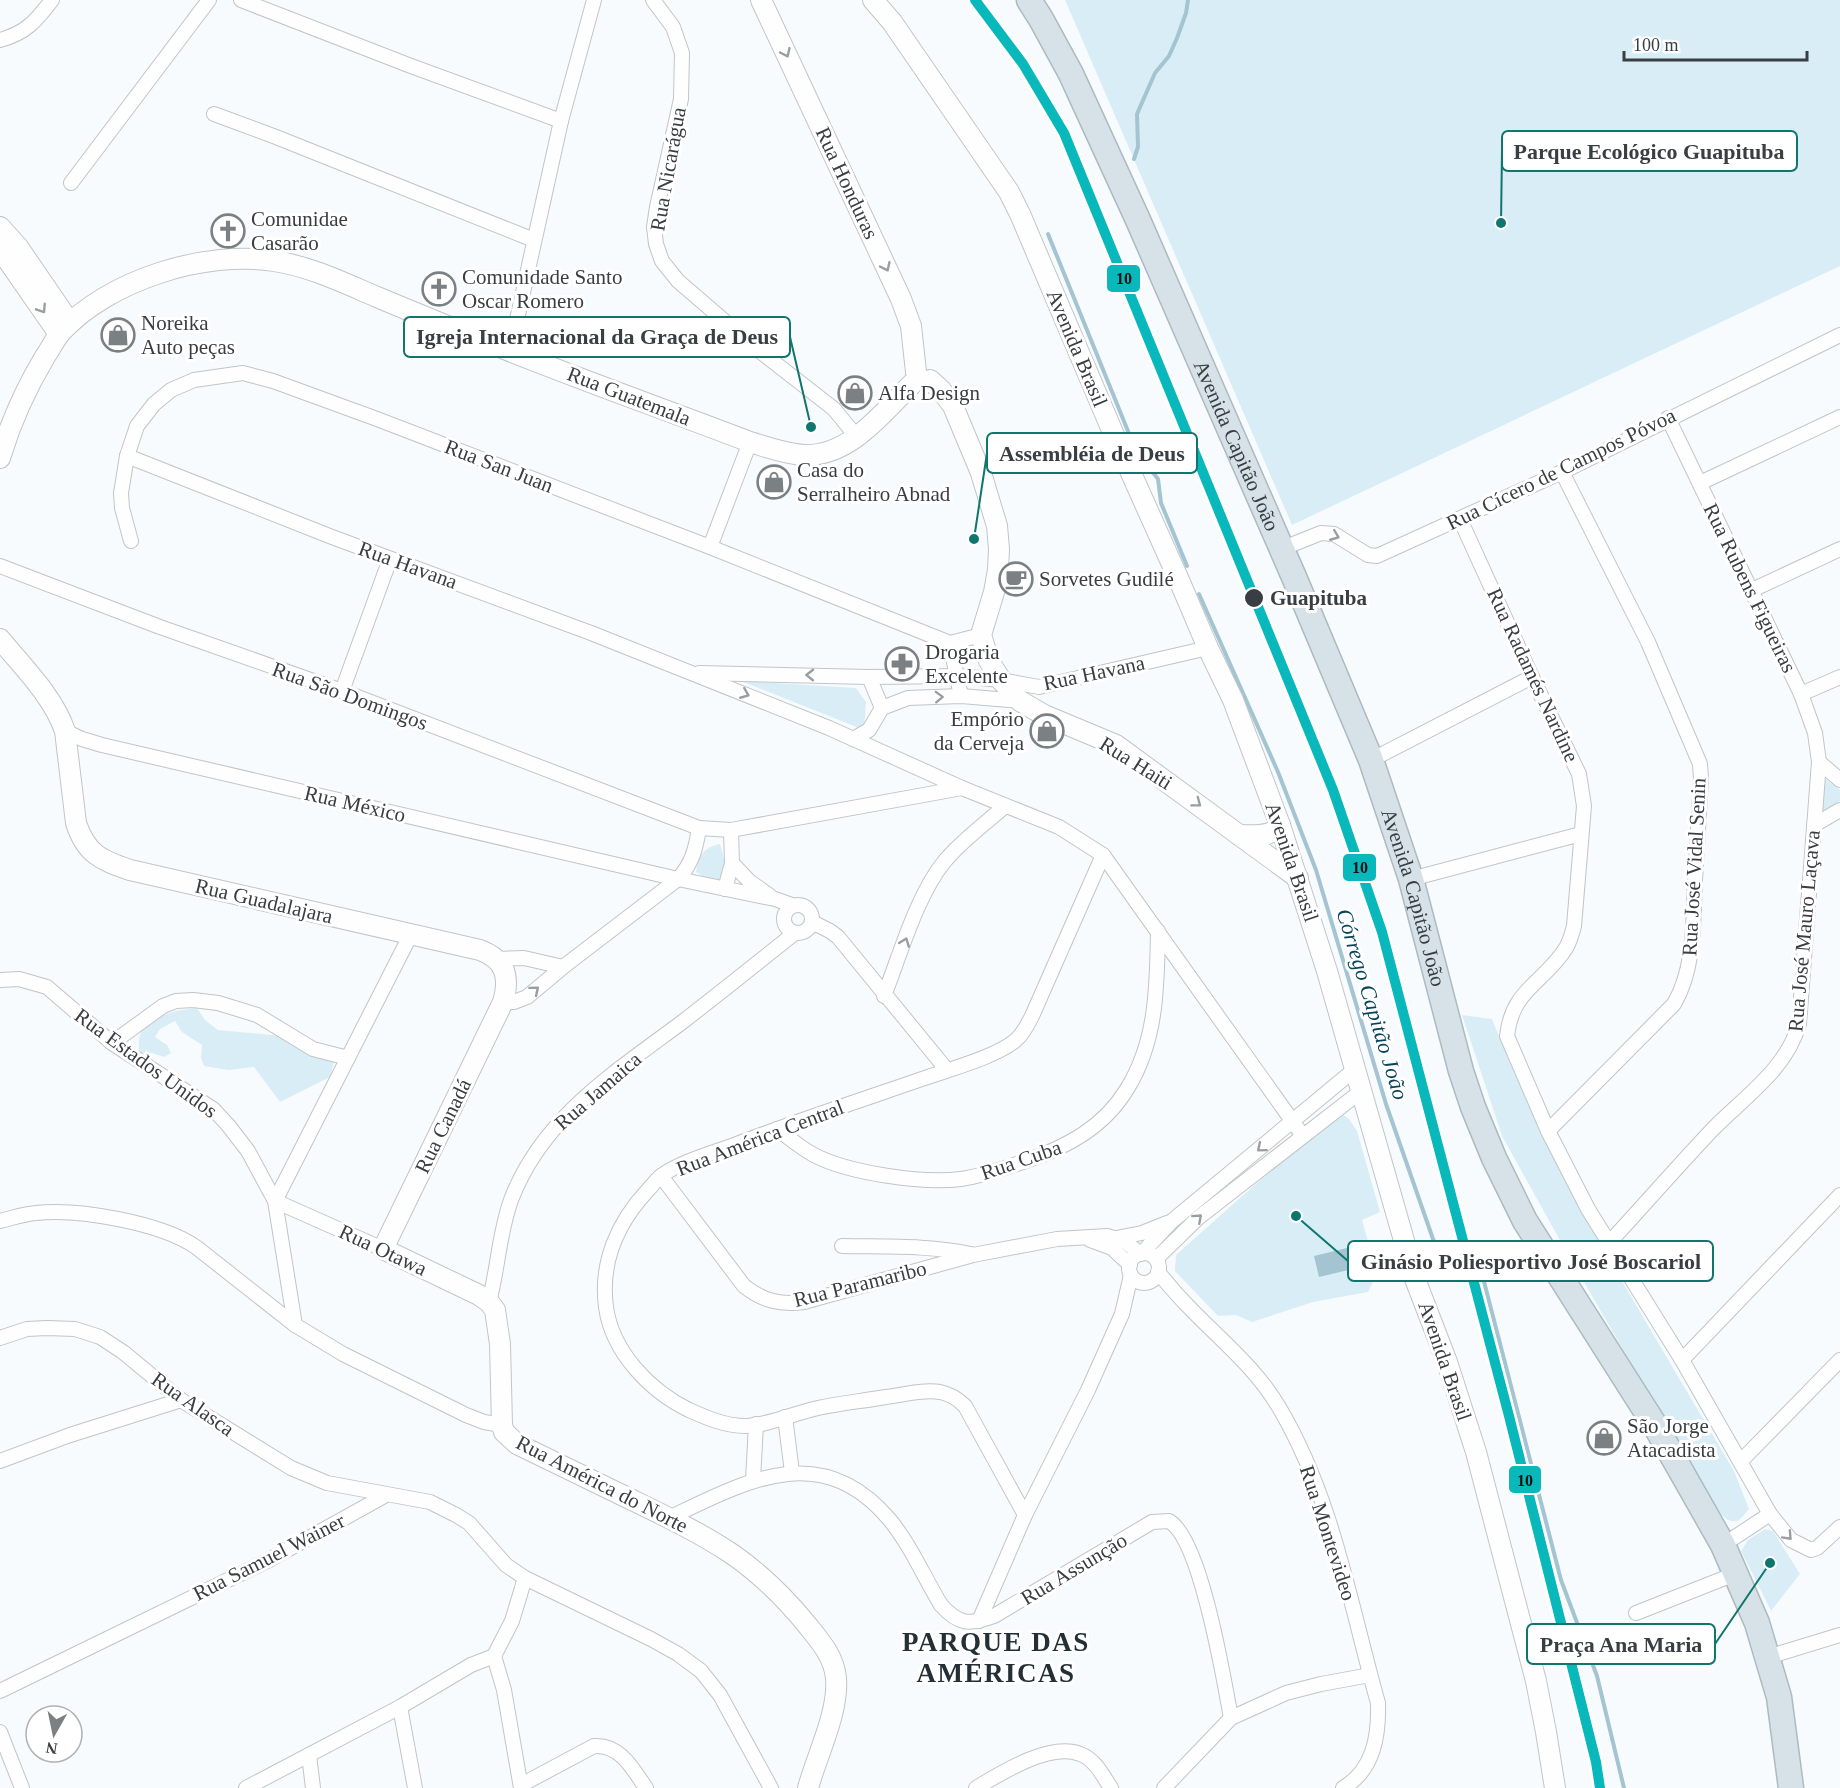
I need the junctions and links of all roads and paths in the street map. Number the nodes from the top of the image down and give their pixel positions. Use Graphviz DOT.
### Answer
graph roads {
  1 [pos="52,0"];
  2 [pos="209,0"];
  3 [pos="241,0"];
  4 [pos="594,0"];
  5 [pos="653,0"];
  6 [pos="761,0"];
  7 [pos="873,0"];
  8 [pos="1029,0"];
  9 [pos="0,40"];
  10 [pos="214,114"];
  11 [pos="561,121"];
  12 [pos="71,183"];
  13 [pos="0,227"];
  14 [pos="534,240"];
  15 [pos="6,255"];
  16 [pos="65,329"];
  17 [pos="1840,335"];
  18 [pos="510,351"];
  19 [pos="920,378"];
  20 [pos="1840,417"];
  21 [pos="1668,418"];
  22 [pos="856,436"];
  23 [pos="750,442"];
  24 [pos="127,456"];
  25 [pos="0,458"];
  26 [pos="1562,472"];
  27 [pos="1700,483"];
  28 [pos="1460,519"];
  29 [pos="131,541"];
  30 [pos="710,547"];
  31 [pos="1281,549"];
  32 [pos="1840,549"];
  33 [pos="390,559"];
  34 [pos="0,566"];
  35 [pos="1750,591"];
  36 [pos="981,635"];
  37 [pos="0,639"];
  38 [pos="950,643"];
  39 [pos="1208,648"];
  40 [pos="691,673"];
  41 [pos="958,676"];
  42 [pos="869,677"];
  43 [pos="1532,677"];
  44 [pos="1840,677"];
  45 [pos="1001,680"];
  46 [pos="342,691"];
  47 [pos="1801,694"];
  48 [pos="961,696"];
  49 [pos="1020,701"];
  50 [pos="882,708"];
  51 [pos="66,730"];
  52 [pos="869,730"];
  53 [pos="853,739"];
  54 [pos="875,749"];
  55 [pos="1371,760"];
  56 [pos="1819,762"];
  57 [pos="1840,780"];
  58 [pos="962,788"];
  59 [pos="1005,806"];
  60 [pos="1840,810"];
  61 [pos="1281,825"];
  62 [pos="1814,825"];
  63 [pos="699,828"];
  64 [pos="731,830"];
  65 [pos="1581,834"];
  66 [pos="1239,835"];
  67 [pos="1103,855"];
  68 [pos="732,863"];
  69 [pos="1298,878"];
  70 [pos="678,879"];
  71 [pos="1411,879"];
  72 [pos="725,889"];
  73 [pos="758,896"];
  74 [pos="775,899"];
  75 [pos="792,905"];
  76 [pos="783,920"];
  77 [pos="812,922"];
  78 [pos="1158,931"];
  79 [pos="795,933"];
  80 [pos="411,934"];
  81 [pos="776,948"];
  82 [pos="497,959"];
  83 [pos="563,967"];
  84 [pos="0,980"];
  85 [pos="885,996"];
  86 [pos="503,1002"];
  87 [pos="112,1043"];
  88 [pos="348,1058"];
  89 [pos="947,1070"];
  90 [pos="1354,1070"];
  91 [pos="1360,1092"];
  92 [pos="1293,1121"];
  93 [pos="777,1129"];
  94 [pos="1548,1131"];
  95 [pos="1303,1136"];
  96 [pos="661,1176"];
  97 [pos="1840,1195"];
  98 [pos="275,1201"];
  99 [pos="0,1221"];
  100 [pos="1172,1221"];
  101 [pos="1079,1238"];
  102 [pos="1116,1238"];
  103 [pos="1609,1243"];
  104 [pos="842,1246"];
  105 [pos="383,1249"];
  106 [pos="973,1255"];
  107 [pos="1136,1262"];
  108 [pos="1153,1274"];
  109 [pos="489,1302"];
  110 [pos="1122,1314"];
  111 [pos="295,1325"];
  112 [pos="0,1338"];
  113 [pos="1682,1360"];
  114 [pos="1840,1360"];
  115 [pos="181,1400"];
  116 [pos="785,1417"];
  117 [pos="502,1425"];
  118 [pos="756,1425"];
  119 [pos="0,1461"];
  120 [pos="1741,1461"];
  121 [pos="792,1472"];
  122 [pos="753,1480"];
  123 [pos="386,1495"];
  124 [pos="1770,1514"];
  125 [pos="1025,1515"];
  126 [pos="669,1518"];
  127 [pos="1840,1527"];
  128 [pos="1723,1545"];
  129 [pos="1735,1574"];
  130 [pos="525,1578"];
  131 [pos="1636,1613"];
  132 [pos="979,1622"];
  133 [pos="1840,1635"];
  134 [pos="494,1656"];
  135 [pos="1768,1657"];
  136 [pos="1370,1675"];
  137 [pos="0,1691"];
  138 [pos="400,1707"];
  139 [pos="1231,1718"];
  140 [pos="0,1732"];
  141 [pos="309,1755"];
  142 [pos="521,1786"];
  143 [pos="805,1787"];
  144 [pos="22,1788"];
  145 [pos="246,1788"];
  146 [pos="313,1788"];
  147 [pos="415,1788"];
  148 [pos="646,1788"];
  149 [pos="771,1788"];
  150 [pos="976,1788"];
  151 [pos="1111,1788"];
  152 [pos="1164,1788"];
  153 [pos="1343,1788"];
  154 [pos="1555,1788"];
  155 [pos="1791,1788"];
  1 -- 9 [label="street"];
  2 -- 12 [label="street"];
  3 -- 11 [label="street"];
  4 -- 11 [label="street"];
  5 -- 22 [label="street, Rua Nicarágua"];
  6 -- 19 [label="main road, Rua Honduras, one-way"];
  7 -- 39 [label="main road, Avenida Brasil"];
  8 -- 31 [label="highway, Avenida Capitão João"];
  10 -- 14 [label="street"];
  11 -- 14 [label="street"];
  13 -- 15 [label="main road"];
  14 -- 18 [label="street"];
  15 -- 16 [label="main road"];
  16 -- 18 [label="main road, Rua Guatemala"];
  16 -- 25 [label="main road, Rua Guatemala"];
  17 -- 21 [label="street, Rua Cícero de Campos Póvoa"];
  18 -- 23 [label="main road, Rua Guatemala"];
  19 -- 22 [label="main road, Rua Guatemala"];
  19 -- 36 [label="main road"];
  20 -- 27 [label="street"];
  21 -- 26 [label="street, Rua Cícero de Campos Póvoa"];
  21 -- 27 [label="street, Rua Rubens Figueiras"];
  22 -- 23 [label="main road, Rua Guatemala"];
  23 -- 30 [label="street"];
  24 -- 29 [label="street, Rua San Juan"];
  24 -- 30 [label="street, Rua San Juan"];
  24 -- 33 [label="street, Rua Havana"];
  26 -- 28 [label="street, Rua Cícero de Campos Póvoa"];
  26 -- 94 [label="street, Rua José Vidal Senin"];
  27 -- 35 [label="street, Rua Rubens Figueiras"];
  31 -- 28 [label="street, Rua Cícero de Campos Póvoa, one-way"];
  28 -- 43 [label="street, Rua Radamés Nardine"];
  30 -- 38 [label="street, Rua San Juan"];
  31 -- 55 [label="highway, Avenida Capitão João"];
  32 -- 35 [label="street"];
  33 -- 40 [label="street, Rua Havana"];
  33 -- 46 [label="street"];
  34 -- 46 [label="street, Rua São Domingos"];
  35 -- 47 [label="street, Rua Rubens Figueiras"];
  36 -- 38 [label="street"];
  36 -- 45 [label="main road"];
  37 -- 51 [label="main road"];
  38 -- 41 [label="street"];
  39 -- 45 [label="street, Rua Havana"];
  39 -- 61 [label="main road, Avenida Brasil"];
  42 -- 40 [label="street, Rua Havana, one-way"];
  40 -- 53 [label="street, Rua Havana, one-way"];
  41 -- 42 [label="street, Rua Havana"];
  41 -- 45 [label="street, Rua Havana"];
  41 -- 48 [label="street"];
  42 -- 50 [label="street"];
  43 -- 55 [label="street"];
  43 -- 65 [label="street, Rua Radamés Nardine"];
  44 -- 47 [label="street"];
  45 -- 49 [label="main road, Rua Haiti"];
  46 -- 63 [label="street, Rua São Domingos"];
  47 -- 56 [label="street, Rua Rubens Figueiras"];
  48 -- 49 [label="street, Rua Havana"];
  50 -- 48 [label="street, Rua Havana, one-way"];
  49 -- 66 [label="main road, Rua Haiti, one-way"];
  50 -- 52 [label="street"];
  51 -- 70 [label="street, Rua México"];
  51 -- 80 [label="main road, Rua Guadalajara"];
  52 -- 53 [label="street"];
  52 -- 54 [label="street"];
  53 -- 54 [label="street, Rua Havana"];
  54 -- 58 [label="street"];
  55 -- 71 [label="highway, Avenida Capitão João"];
  56 -- 57 [label="street"];
  56 -- 62 [label="street, Rua José Mauro Laçava"];
  58 -- 59 [label="street"];
  58 -- 64 [label="street, Rua São Domingos"];
  59 -- 67 [label="street"];
  85 -- 59 [label="street, one-way"];
  60 -- 62 [label="street"];
  61 -- 66 [label="main road"];
  61 -- 69 [label="main road, Avenida Brasil"];
  62 -- 103 [label="street, Rua José Mauro Laçava"];
  63 -- 64 [label="street, Rua São Domingos"];
  63 -- 70 [label="street"];
  64 -- 68 [label="street"];
  65 -- 71 [label="street"];
  65 -- 94 [label="street, Rua Radamés Nardine"];
  66 -- 69 [label="main road, Rua Haiti"];
  67 -- 78 [label="street"];
  67 -- 89 [label="street, Rua América Central"];
  68 -- 72 [label="street"];
  68 -- 74 [label="street"];
  69 -- 90 [label="main road, Avenida Brasil"];
  70 -- 72 [label="street, Rua México"];
  70 -- 83 [label="street"];
  71 -- 128 [label="highway, Avenida Capitão João"];
  72 -- 73 [label="street, Rua México"];
  73 -- 74 [label="street, Rua México"];
  73 -- 76 [label="street, Rua México"];
  74 -- 75 [label="street, Rua México"];
  75 -- 76 [label="street"];
  75 -- 77 [label="street"];
  76 -- 79 [label="street"];
  76 -- 81 [label="street"];
  77 -- 79 [label="street"];
  77 -- 85 [label="street"];
  78 -- 92 [label="street"];
  78 -- 93 [label="street, Rua Cuba"];
  79 -- 81 [label="street, Rua Jamaica"];
  80 -- 82 [label="main road, Rua Guadalajara"];
  80 -- 88 [label="street"];
  81 -- 109 [label="street, Rua Jamaica"];
  82 -- 83 [label="street, Rua Guadalajara"];
  82 -- 86 [label="main road, Rua Canadá"];
  86 -- 83 [label="street, one-way"];
  84 -- 87 [label="street, Rua Estados Unidos"];
  85 -- 89 [label="street"];
  86 -- 105 [label="main road, Rua Canadá"];
  87 -- 88 [label="street"];
  87 -- 98 [label="street, Rua Estados Unidos"];
  88 -- 98 [label="street"];
  89 -- 93 [label="street, Rua América Central"];
  90 -- 91 [label="main road, Avenida Brasil"];
  90 -- 92 [label="street"];
  91 -- 95 [label="street"];
  91 -- 154 [label="main road, Avenida Brasil"];
  92 -- 95 [label="street"];
  92 -- 100 [label="street, one-way"];
  93 -- 96 [label="street, Rua América Central"];
  94 -- 103 [label="street, Rua Radamés Nardine"];
  108 -- 95 [label="street, one-way"];
  96 -- 106 [label="street, Rua Paramaribo"];
  96 -- 118 [label="street, Rua América Central"];
  97 -- 113 [label="street"];
  98 -- 105 [label="street, Rua Otawa"];
  98 -- 111 [label="street, Rua Estados Unidos"];
  99 -- 111 [label="street, Rua América do Norte"];
  100 -- 102 [label="street, Rua Paramaribo"];
  100 -- 107 [label="street"];
  101 -- 102 [label="street, Rua Paramaribo"];
  101 -- 106 [label="street, Rua Paramaribo"];
  101 -- 107 [label="street, Rua Paramaribo"];
  102 -- 107 [label="street"];
  103 -- 113 [label="street, Rua Radamés Nardine"];
  104 -- 106 [label="street"];
  105 -- 109 [label="main road, Rua Otawa"];
  107 -- 108 [label="street"];
  107 -- 108 [label="street"];
  107 -- 110 [label="street"];
  108 -- 110 [label="street"];
  108 -- 136 [label="street, Rua Montevideo"];
  109 -- 117 [label="main road"];
  110 -- 125 [label="street"];
  111 -- 117 [label="street, Rua América do Norte"];
  112 -- 115 [label="street, Rua Alasca"];
  113 -- 120 [label="street, Rua Radamés Nardine"];
  114 -- 120 [label="street"];
  115 -- 119 [label="street"];
  115 -- 123 [label="street, Rua Alasca"];
  116 -- 118 [label="street, Rua América Central"];
  116 -- 121 [label="street"];
  116 -- 125 [label="street, Rua América Central"];
  117 -- 126 [label="main road, Rua América do Norte"];
  118 -- 122 [label="street"];
  120 -- 124 [label="street, Rua Radamés Nardine"];
  121 -- 122 [label="street"];
  121 -- 132 [label="street"];
  122 -- 126 [label="street"];
  123 -- 130 [label="street"];
  123 -- 137 [label="street, Rua Samuel Wainer"];
  124 -- 127 [label="street, Rua Radamés Nardine, one-way"];
  124 -- 128 [label="street"];
  125 -- 132 [label="street"];
  126 -- 143 [label="main road, Rua América do Norte"];
  128 -- 129 [label="highway, Avenida Capitão João"];
  129 -- 131 [label="street"];
  129 -- 135 [label="highway, Avenida Capitão João"];
  130 -- 134 [label="street"];
  130 -- 149 [label="street"];
  132 -- 139 [label="street, Rua Assunção"];
  133 -- 135 [label="street"];
  134 -- 138 [label="street"];
  134 -- 142 [label="street"];
  135 -- 155 [label="highway, Avenida Capitão João"];
  136 -- 139 [label="street"];
  136 -- 153 [label="street, Rua Montevideo"];
  138 -- 141 [label="street"];
  138 -- 147 [label="street"];
  139 -- 152 [label="street"];
  140 -- 144 [label="street"];
  141 -- 145 [label="street"];
  141 -- 146 [label="street"];
  142 -- 148 [label="street"];
  150 -- 151 [label="street"];
}
